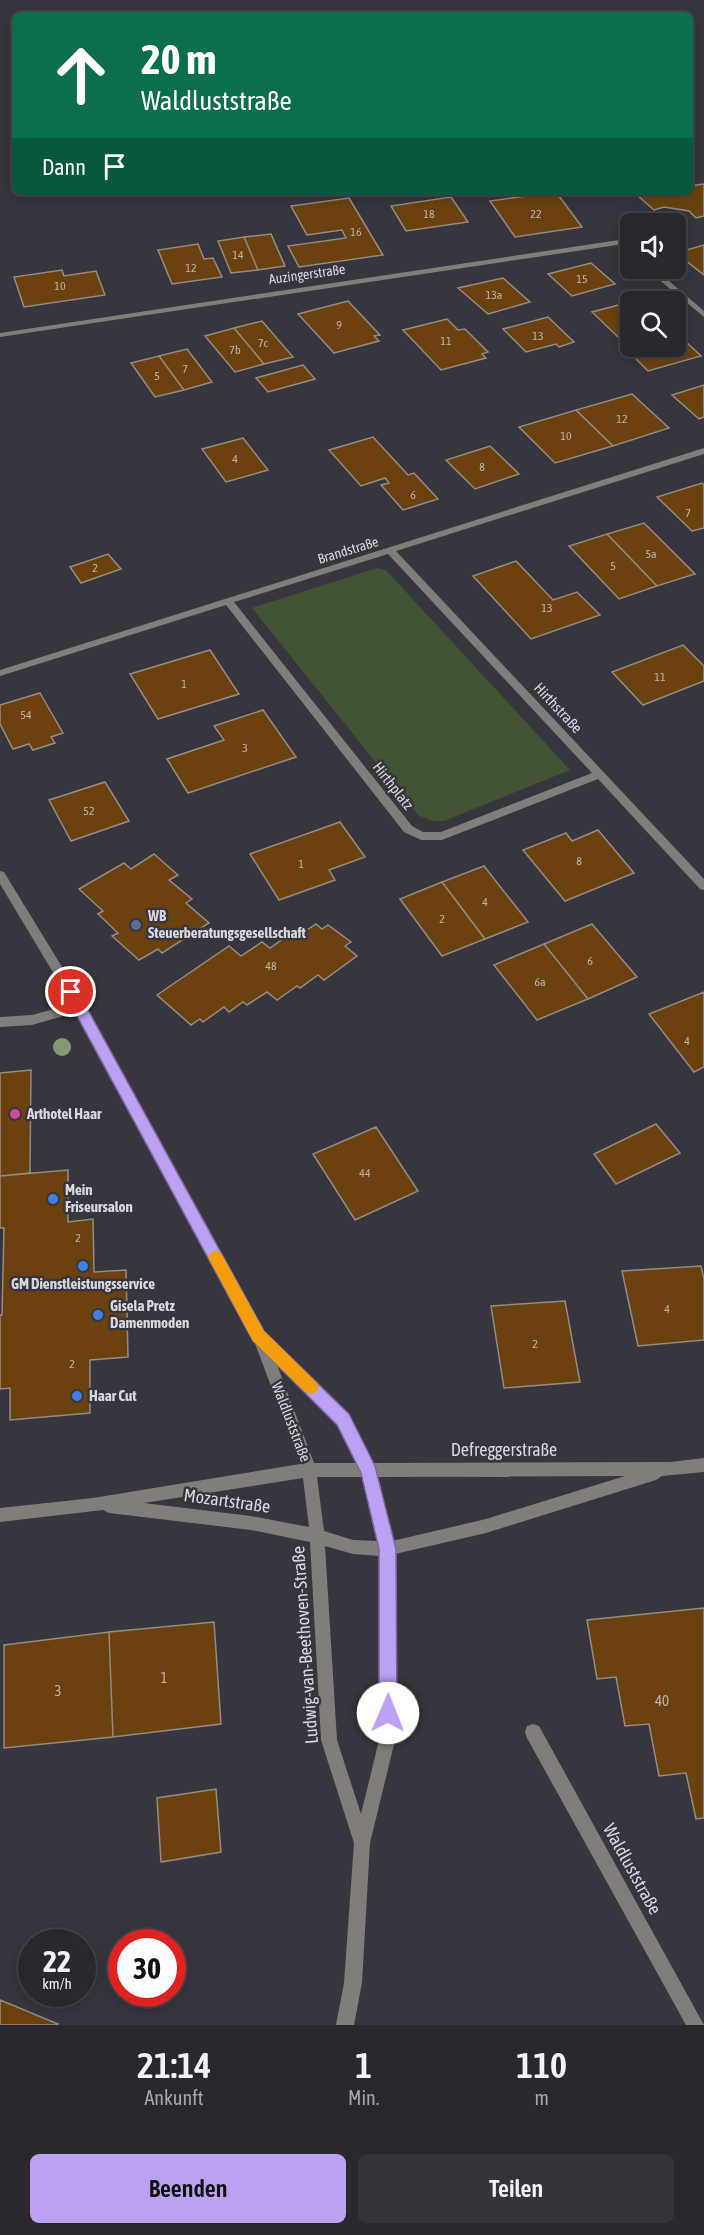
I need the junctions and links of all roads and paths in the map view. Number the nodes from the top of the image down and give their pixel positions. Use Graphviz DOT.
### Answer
graph roads {
  1 [pos="620,244"];
  2 [pos="662,279"];
  3 [pos="704,315"];
  4 [pos="0,335"];
  5 [pos="704,451"];
  6 [pos="390,551"];
  7 [pos="227,600"];
  8 [pos="0,673"];
  9 [pos="600,774"];
  10 [pos="0,875"];
  11 [pos="704,886"];
  12 [pos="80,1006"];
  13 [pos="0,1022"];
  14 [pos="259,1336"];
  15 [pos="704,1465"];
  16 [pos="670,1469"];
  17 [pos="309,1470"];
  18 [pos="339,1472"];
  19 [pos="369,1472"];
  20 [pos="93,1504"];
  21 [pos="314,1511"];
  22 [pos="379,1513"];
  23 [pos="0,1515"];
  24 [pos="317,1536"];
  25 [pos="353,1546"];
  26 [pos="387,1549"];
  27 [pos="533,1732"];
  28 [pos="362,1843"];
  29 [pos="345,2025"];
  30 [pos="696,2025"];
  1 -- 4 [label="street, Auzingerstraße"];
  2 -- 3 [label="street"];
  5 -- 6 [label="street, Brandstraße"];
  6 -- 7 [label="street, Brandstraße"];
  6 -- 9 [label="street, Hirthstraße"];
  7 -- 8 [label="street, Brandstraße"];
  7 -- 9 [label="street, Hirthplatz"];
  9 -- 11 [label="street, Hirthstraße"];
  10 -- 12 [label="street, Waldluststraße"];
  12 -- 13 [label="street"];
  12 -- 14 [label="street, Waldluststraße"];
  14 -- 17 [label="street, Waldluststraße"];
  14 -- 19 [label="street, Waldluststraße"];
  15 -- 16 [label="street, Defreggerstraße"];
  16 -- 19 [label="street, Defreggerstraße"];
  16 -- 26 [label="street, Defreggerstraße"];
  17 -- 18 [label="street, Mozartstraße"];
  17 -- 20 [label="street, Mozartstraße"];
  17 -- 21 [label="street, Waldluststraße"];
  18 -- 19 [label="street, Defreggerstraße"];
  19 -- 22 [label="street, Waldluststraße"];
  20 -- 23 [label="street, Mozartstraße"];
  20 -- 24 [label="street, Mozartstraße"];
  21 -- 24 [label="street, Ludwig-van-Beethoven-Straße"];
  22 -- 26 [label="street, Ludwig-van-Beethoven-Straße"];
  24 -- 25 [label="street, Mozartstraße"];
  24 -- 28 [label="street, Ludwig-van-Beethoven-Straße"];
  25 -- 26 [label="street, Defreggerstraße"];
  26 -- 28 [label="street, Ludwig-van-Beethoven-Straße"];
  27 -- 30 [label="street, Waldluststraße"];
  28 -- 29 [label="street, Ludwig-van-Beethoven-Straße"];
}
